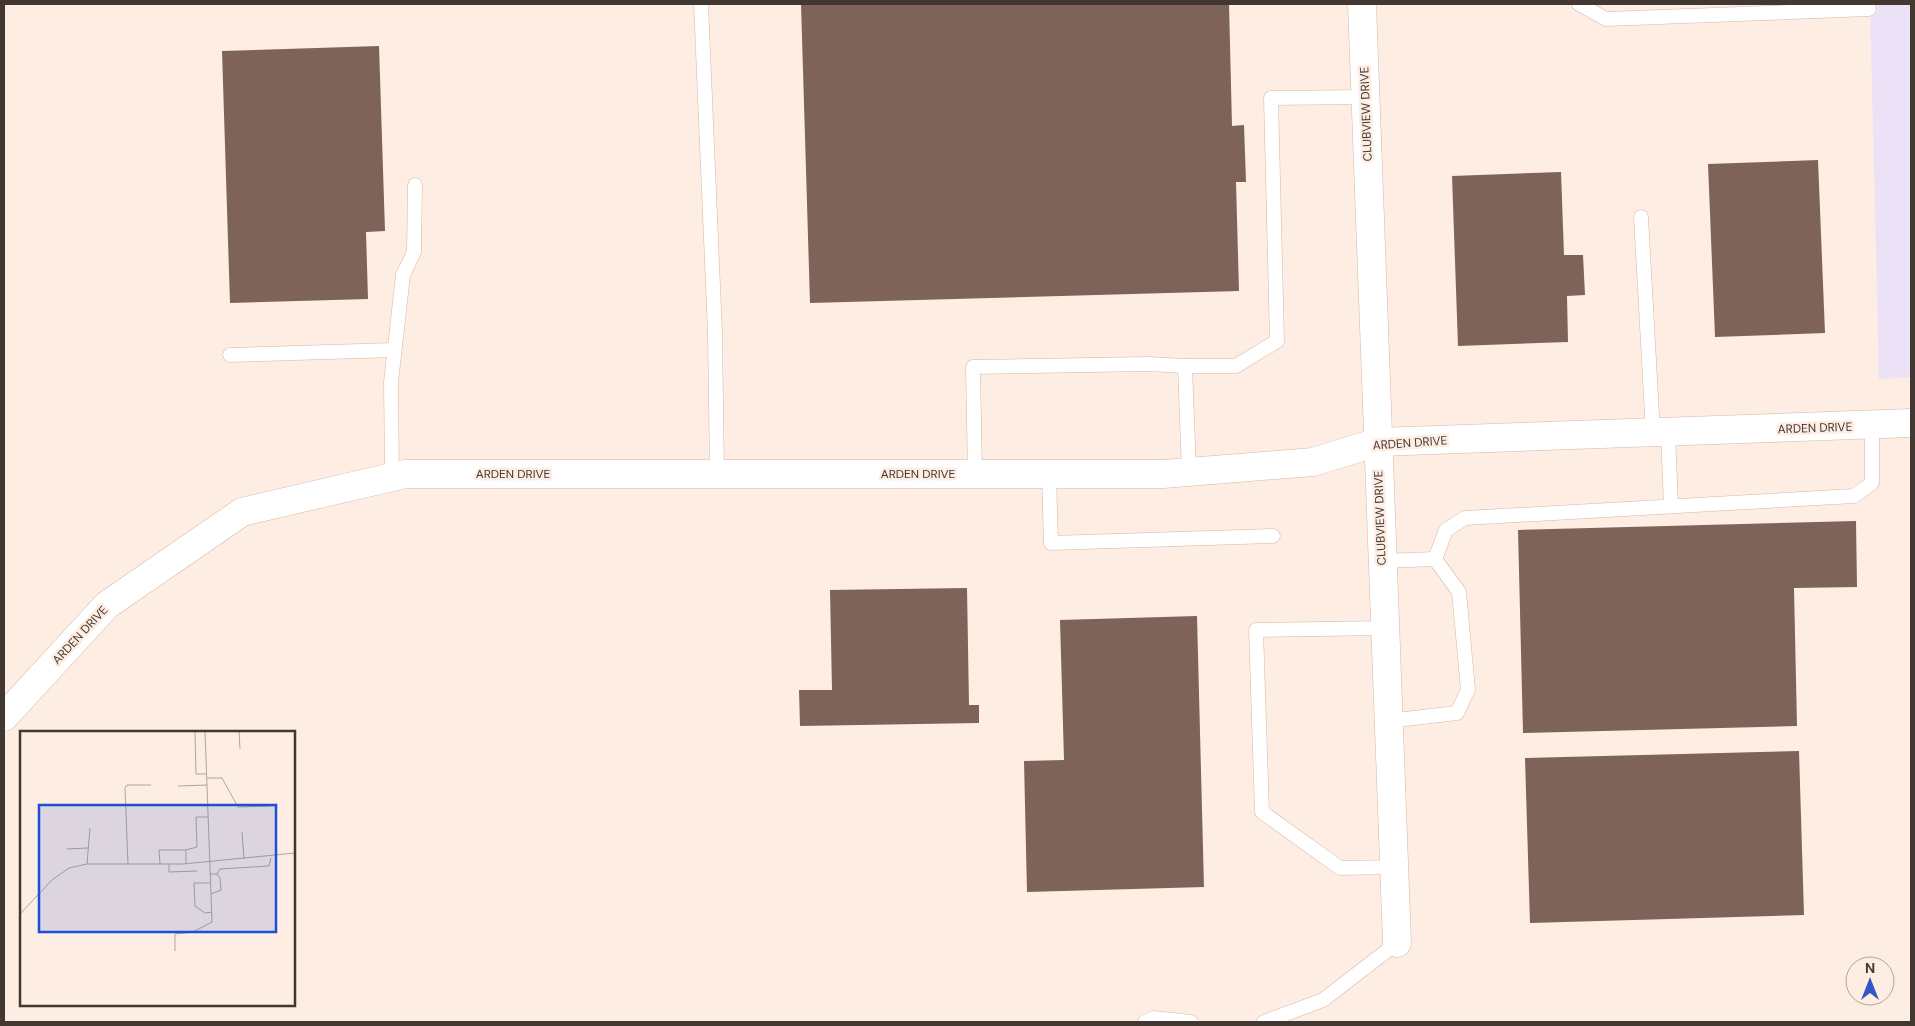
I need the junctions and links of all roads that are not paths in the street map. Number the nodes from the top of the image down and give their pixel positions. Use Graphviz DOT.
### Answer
graph roads {
  1 [pos="701,4"];
  2 [pos="1362,4"];
  3 [pos="1580,4"];
  4 [pos="1869,9"];
  5 [pos="1366,97"];
  6 [pos="415,186"];
  7 [pos="1641,217"];
  8 [pos="394,350"];
  9 [pos="230,355"];
  10 [pos="1185,366"];
  11 [pos="1911,423"];
  12 [pos="1872,426"];
  13 [pos="1660,433"];
  14 [pos="1378,442"];
  15 [pos="1189,472"];
  16 [pos="717,474"];
  17 [pos="975,474"];
  18 [pos="1049,474"];
  19 [pos="392,478"];
  20 [pos="1671,506"];
  21 [pos="1273,536"];
  22 [pos="1435,559"];
  23 [pos="1382,561"];
  24 [pos="1385,628"];
  25 [pos="4,717"];
  26 [pos="1388,721"];
  27 [pos="1394,867"];
  28 [pos="1397,943"];
  29 [pos="1145,1022"];
  30 [pos="1192,1022"];
  31 [pos="1264,1022"];
  1 -- 16 [label="lane"];
  2 -- 5 [label="street, CLUBVIEW DRIVE"];
  3 -- 4 [label="lane"];
  5 -- 10 [label="lane"];
  5 -- 14 [label="street, CLUBVIEW DRIVE"];
  6 -- 8 [label="lane"];
  7 -- 13 [label="lane"];
  8 -- 9 [label="lane"];
  8 -- 19 [label="lane"];
  10 -- 15 [label="lane"];
  10 -- 17 [label="lane"];
  11 -- 12 [label="street, ARDEN DRIVE"];
  12 -- 13 [label="street, ARDEN DRIVE"];
  12 -- 20 [label="lane"];
  13 -- 14 [label="street, ARDEN DRIVE"];
  13 -- 20 [label="lane"];
  14 -- 15 [label="street, ARDEN DRIVE"];
  14 -- 23 [label="street, CLUBVIEW DRIVE"];
  15 -- 18 [label="street, ARDEN DRIVE"];
  16 -- 17 [label="street, ARDEN DRIVE"];
  16 -- 19 [label="street, ARDEN DRIVE"];
  17 -- 18 [label="street, ARDEN DRIVE"];
  18 -- 21 [label="lane"];
  19 -- 25 [label="street, ARDEN DRIVE"];
  20 -- 22 [label="lane"];
  22 -- 23 [label="lane"];
  22 -- 26 [label="lane"];
  23 -- 24 [label="street, CLUBVIEW DRIVE"];
  24 -- 26 [label="street, CLUBVIEW DRIVE"];
  24 -- 27 [label="lane"];
  26 -- 27 [label="street, CLUBVIEW DRIVE"];
  27 -- 28 [label="street, CLUBVIEW DRIVE"];
  28 -- 31 [label="lane"];
  29 -- 30 [label="lane"];
}
